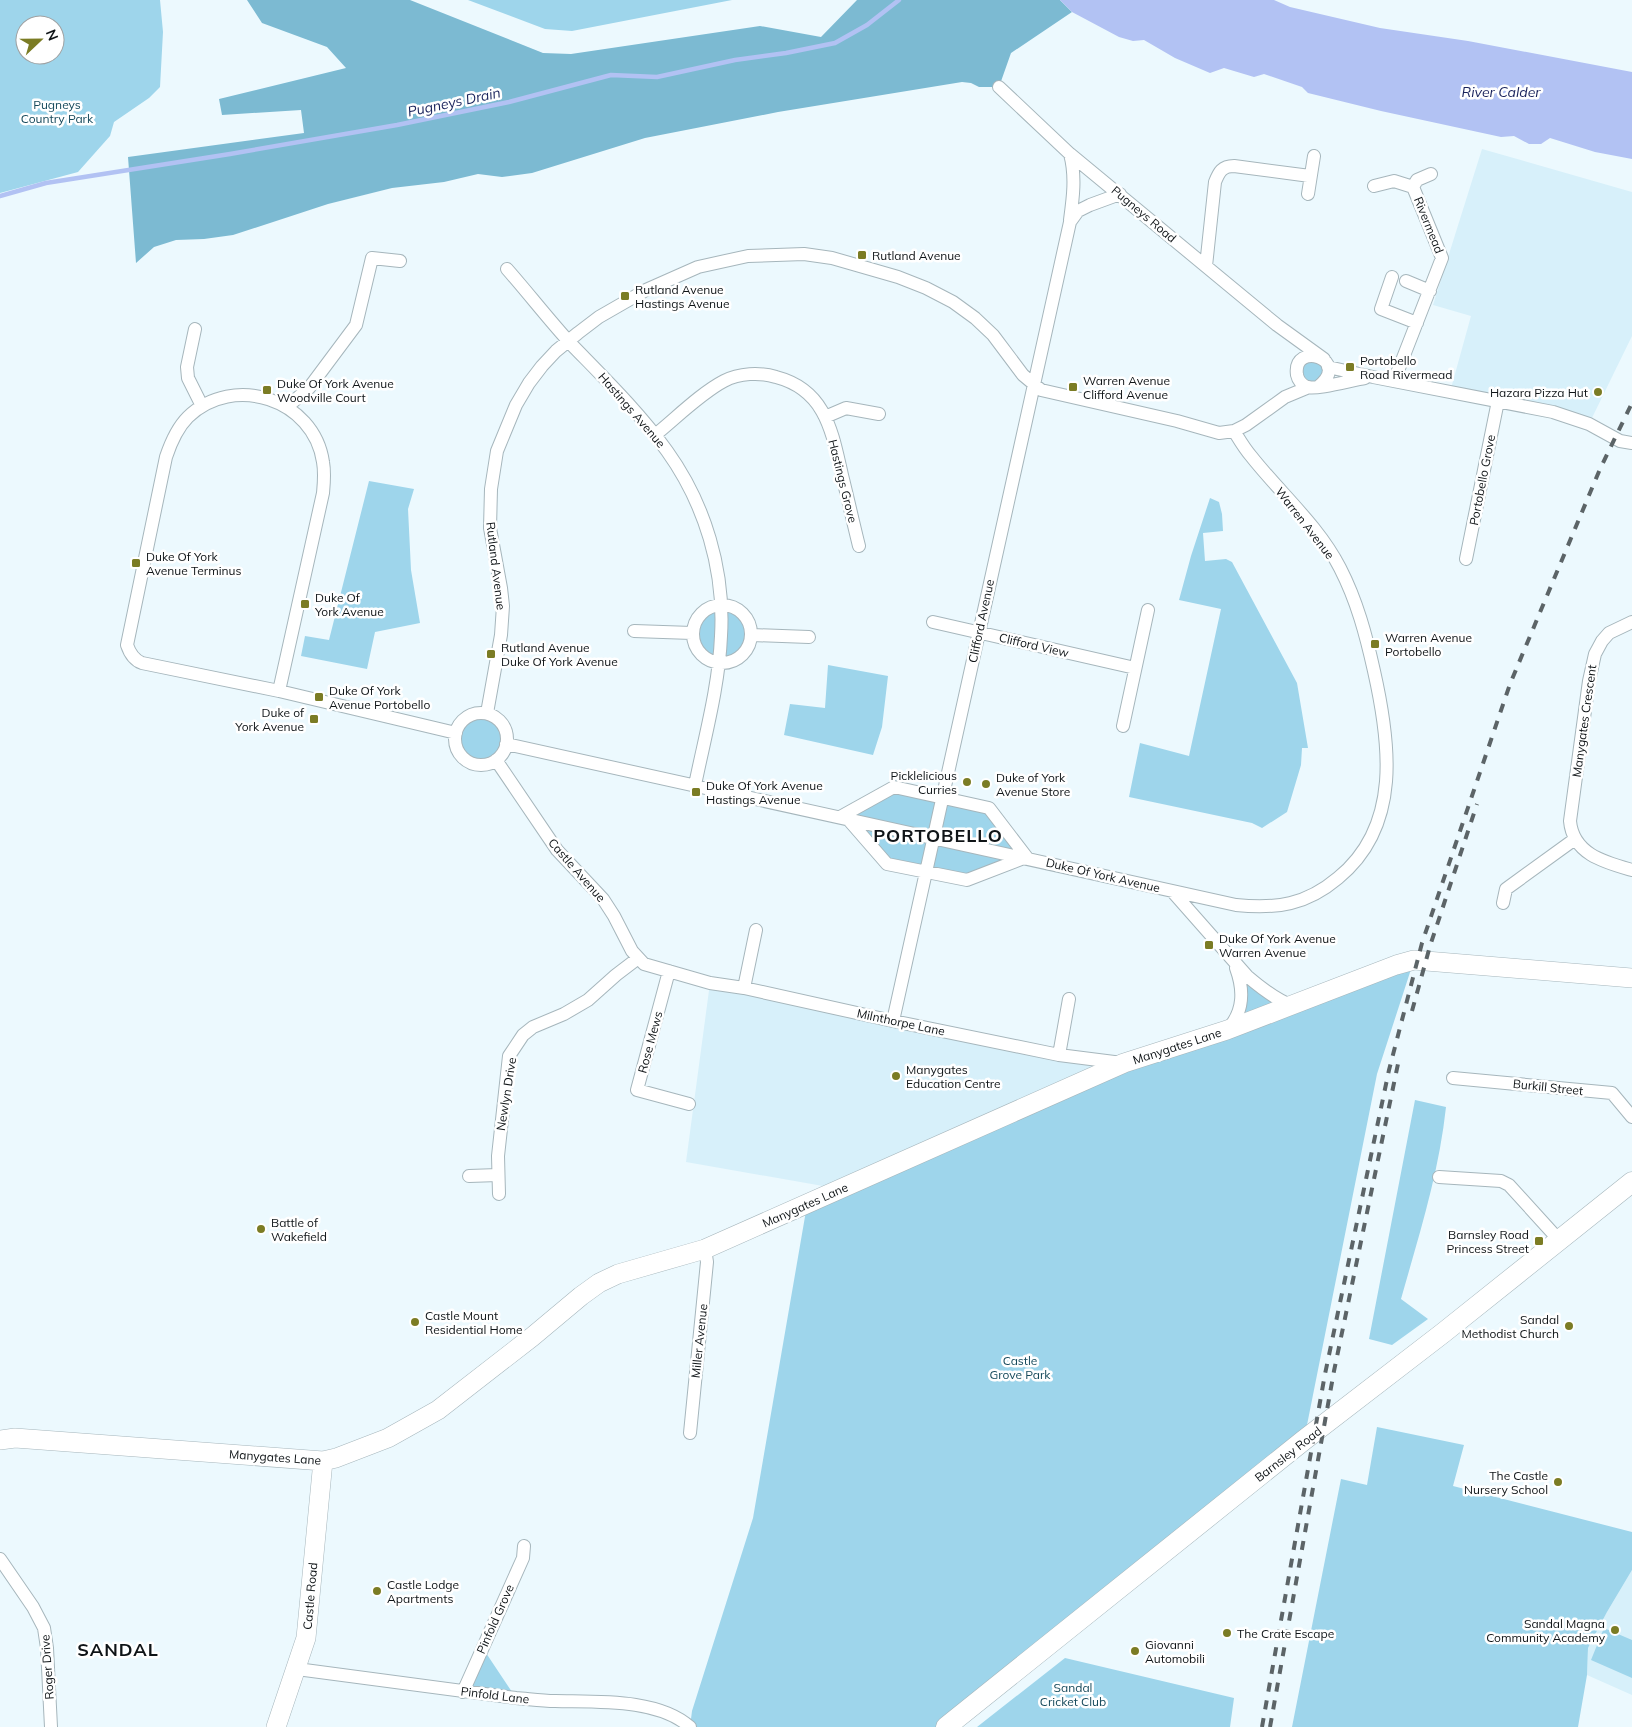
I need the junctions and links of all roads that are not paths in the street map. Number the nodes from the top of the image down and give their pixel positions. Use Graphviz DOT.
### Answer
graph roads {
  1 [pos="998,86"];
  2 [pos="1070,154"];
  3 [pos="1314,156"];
  4 [pos="1431,174"];
  5 [pos="1310,176"];
  6 [pos="1374,186"];
  7 [pos="1413,187"];
  8 [pos="1120,194"];
  9 [pos="1308,194"];
  10 [pos="1070,222"];
  11 [pos="400,261"];
  12 [pos="1206,266"];
  13 [pos="507,269"];
  14 [pos="1392,277"];
  15 [pos="1406,280"];
  16 [pos="1430,290"];
  17 [pos="1417,323"];
  18 [pos="195,329"];
  19 [pos="1293,338"];
  20 [pos="569,341"];
  21 [pos="1326,363"];
  22 [pos="1298,364"];
  23 [pos="1373,377"];
  24 [pos="1394,381"];
  25 [pos="1034,384"];
  26 [pos="1313,387"];
  27 [pos="1285,397"];
  28 [pos="1498,401"];
  29 [pos="202,406"];
  30 [pos="287,407"];
  31 [pos="879,414"];
  32 [pos="825,417"];
  33 [pos="1234,431"];
  34 [pos="655,435"];
  35 [pos="1632,443"];
  36 [pos="859,546"];
  37 [pos="1466,559"];
  38 [pos="721,604"];
  39 [pos="1148,610"];
  40 [pos="933,622"];
  41 [pos="1632,622"];
  42 [pos="634,631"];
  43 [pos="692,633"];
  44 [pos="979,633"];
  45 [pos="752,635"];
  46 [pos="809,637"];
  47 [pos="719,664"];
  48 [pos="1135,668"];
  49 [pos="279,692"];
  50 [pos="487,713"];
  51 [pos="1122,726"];
  52 [pos="456,733"];
  53 [pos="506,744"];
  54 [pos="496,760"];
  55 [pos="695,785"];
  56 [pos="942,798"];
  57 [pos="843,818"];
  58 [pos="933,838"];
  59 [pos="1575,839"];
  60 [pos="1026,858"];
  61 [pos="1632,870"];
  62 [pos="926,872"];
  63 [pos="1172,891"];
  64 [pos="1503,903"];
  65 [pos="756,930"];
  66 [pos="637,959"];
  67 [pos="1234,962"];
  68 [pos="669,971"];
  69 [pos="1632,978"];
  70 [pos="744,988"];
  71 [pos="1069,999"];
  72 [pos="1293,1006"];
  73 [pos="893,1021"];
  74 [pos="1227,1030"];
  75 [pos="1059,1055"];
  76 [pos="1124,1064"];
  77 [pos="1454,1078"];
  78 [pos="689,1104"];
  79 [pos="1632,1117"];
  80 [pos="498,1175"];
  81 [pos="469,1176"];
  82 [pos="1439,1177"];
  83 [pos="1632,1182"];
  84 [pos="499,1194"];
  85 [pos="1558,1240"];
  86 [pos="705,1249"];
  87 [pos="690,1433"];
  88 [pos="0,1440"];
  89 [pos="323,1461"];
  90 [pos="524,1546"];
  91 [pos="0,1559"];
  92 [pos="297,1669"];
  93 [pos="463,1692"];
  94 [pos="51,1727"];
  95 [pos="276,1727"];
  96 [pos="690,1727"];
  97 [pos="946,1727"];
  1 -- 2 [label="street, Pugneys Road"];
  2 -- 8 [label="street, Pugneys Road"];
  2 -- 10 [label="street, Clifford Avenue"];
  3 -- 5 [label="street"];
  4 -- 7 [label="street, Rivermead"];
  5 -- 9 [label="street"];
  5 -- 12 [label="street"];
  6 -- 7 [label="street, Rivermead"];
  7 -- 16 [label="street, Rivermead"];
  8 -- 10 [label="street"];
  8 -- 12 [label="street, Pugneys Road"];
  10 -- 25 [label="street, Clifford Avenue"];
  11 -- 30 [label="street"];
  12 -- 19 [label="street, Pugneys Road"];
  13 -- 20 [label="street, Hastings Avenue"];
  14 -- 17 [label="street"];
  15 -- 16 [label="street"];
  16 -- 17 [label="street, Rivermead"];
  17 -- 24 [label="street, Rivermead"];
  18 -- 29 [label="street"];
  19 -- 21 [label="street, Pugneys Road"];
  19 -- 22 [label="street"];
  20 -- 25 [label="street, Rutland Avenue"];
  20 -- 34 [label="street, Hastings Avenue"];
  20 -- 50 [label="street, Rutland Avenue"];
  21 -- 22 [label="street"];
  21 -- 23 [label="street"];
  21 -- 26 [label="street"];
  22 -- 26 [label="street"];
  22 -- 27 [label="street"];
  23 -- 24 [label="street"];
  23 -- 26 [label="street"];
  24 -- 28 [label="street"];
  25 -- 33 [label="street"];
  25 -- 44 [label="street, Clifford Avenue"];
  26 -- 27 [label="street"];
  27 -- 33 [label="street"];
  28 -- 35 [label="street"];
  28 -- 37 [label="street, Portobello Grove"];
  29 -- 30 [label="street"];
  29 -- 49 [label="street"];
  30 -- 49 [label="street"];
  31 -- 32 [label="street"];
  32 -- 34 [label="street, Hastings Grove"];
  32 -- 36 [label="street, Hastings Grove"];
  33 -- 63 [label="street, Warren Avenue"];
  34 -- 38 [label="street, Hastings Avenue"];
  38 -- 43 [label="street"];
  38 -- 45 [label="street"];
  38 -- 47 [label="street, Hastings Avenue"];
  39 -- 48 [label="street"];
  40 -- 44 [label="street, Clifford View"];
  41 -- 59 [label="street, Manygates Crescent"];
  42 -- 43 [label="street"];
  43 -- 47 [label="street"];
  44 -- 48 [label="street, Clifford View"];
  44 -- 56 [label="street, Clifford Avenue"];
  45 -- 46 [label="street"];
  45 -- 47 [label="street"];
  47 -- 55 [label="street, Hastings Avenue"];
  48 -- 51 [label="street"];
  49 -- 52 [label="street"];
  50 -- 52 [label="street"];
  50 -- 53 [label="street"];
  52 -- 54 [label="street"];
  53 -- 54 [label="street"];
  53 -- 55 [label="street, Duke Of York Avenue"];
  54 -- 66 [label="street, Castle Avenue"];
  55 -- 57 [label="street, Duke Of York Avenue"];
  56 -- 57 [label="street, Duke Of York Avenue"];
  56 -- 58 [label="street, Clifford Avenue"];
  56 -- 60 [label="street, Duke Of York Avenue"];
  57 -- 58 [label="street, Duke Of York Avenue"];
  57 -- 62 [label="street"];
  58 -- 60 [label="street, Duke Of York Avenue"];
  58 -- 62 [label="street, Clifford Avenue"];
  59 -- 61 [label="street"];
  59 -- 64 [label="street"];
  60 -- 62 [label="street"];
  60 -- 63 [label="street, Duke Of York Avenue"];
  62 -- 73 [label="street, Clifford Avenue"];
  63 -- 67 [label="street, Duke Of York Avenue"];
  65 -- 70 [label="street"];
  66 -- 68 [label="street, Milnthorpe Lane"];
  66 -- 80 [label="street, Newlyn Drive"];
  67 -- 72 [label="street, Duke Of York Avenue"];
  67 -- 74 [label="street, Duke Of York Avenue"];
  68 -- 70 [label="street, Milnthorpe Lane"];
  68 -- 78 [label="street, Rose Mews"];
  69 -- 72 [label="street, Manygates Lane"];
  70 -- 73 [label="street, Milnthorpe Lane"];
  71 -- 75 [label="street"];
  72 -- 74 [label="street, Manygates Lane"];
  73 -- 75 [label="street, Milnthorpe Lane"];
  74 -- 76 [label="street, Manygates Lane"];
  75 -- 76 [label="street, Milnthorpe Lane"];
  76 -- 86 [label="street, Manygates Lane"];
  77 -- 79 [label="street, Burkill Street"];
  80 -- 81 [label="street"];
  80 -- 84 [label="street, Newlyn Drive"];
  82 -- 85 [label="street"];
  83 -- 85 [label="main road, Barnsley Road"];
  85 -- 97 [label="main road, Barnsley Road"];
  86 -- 87 [label="street, Miller Avenue"];
  86 -- 89 [label="street, Manygates Lane"];
  88 -- 89 [label="street, Manygates Lane"];
  89 -- 92 [label="street, Castle Road"];
  90 -- 93 [label="street, Pinfold Grove"];
  91 -- 94 [label="street, Roger Drive"];
  92 -- 93 [label="street, Pinfold Lane"];
  92 -- 95 [label="street, Castle Road"];
  93 -- 96 [label="street, Pinfold Lane"];
}
